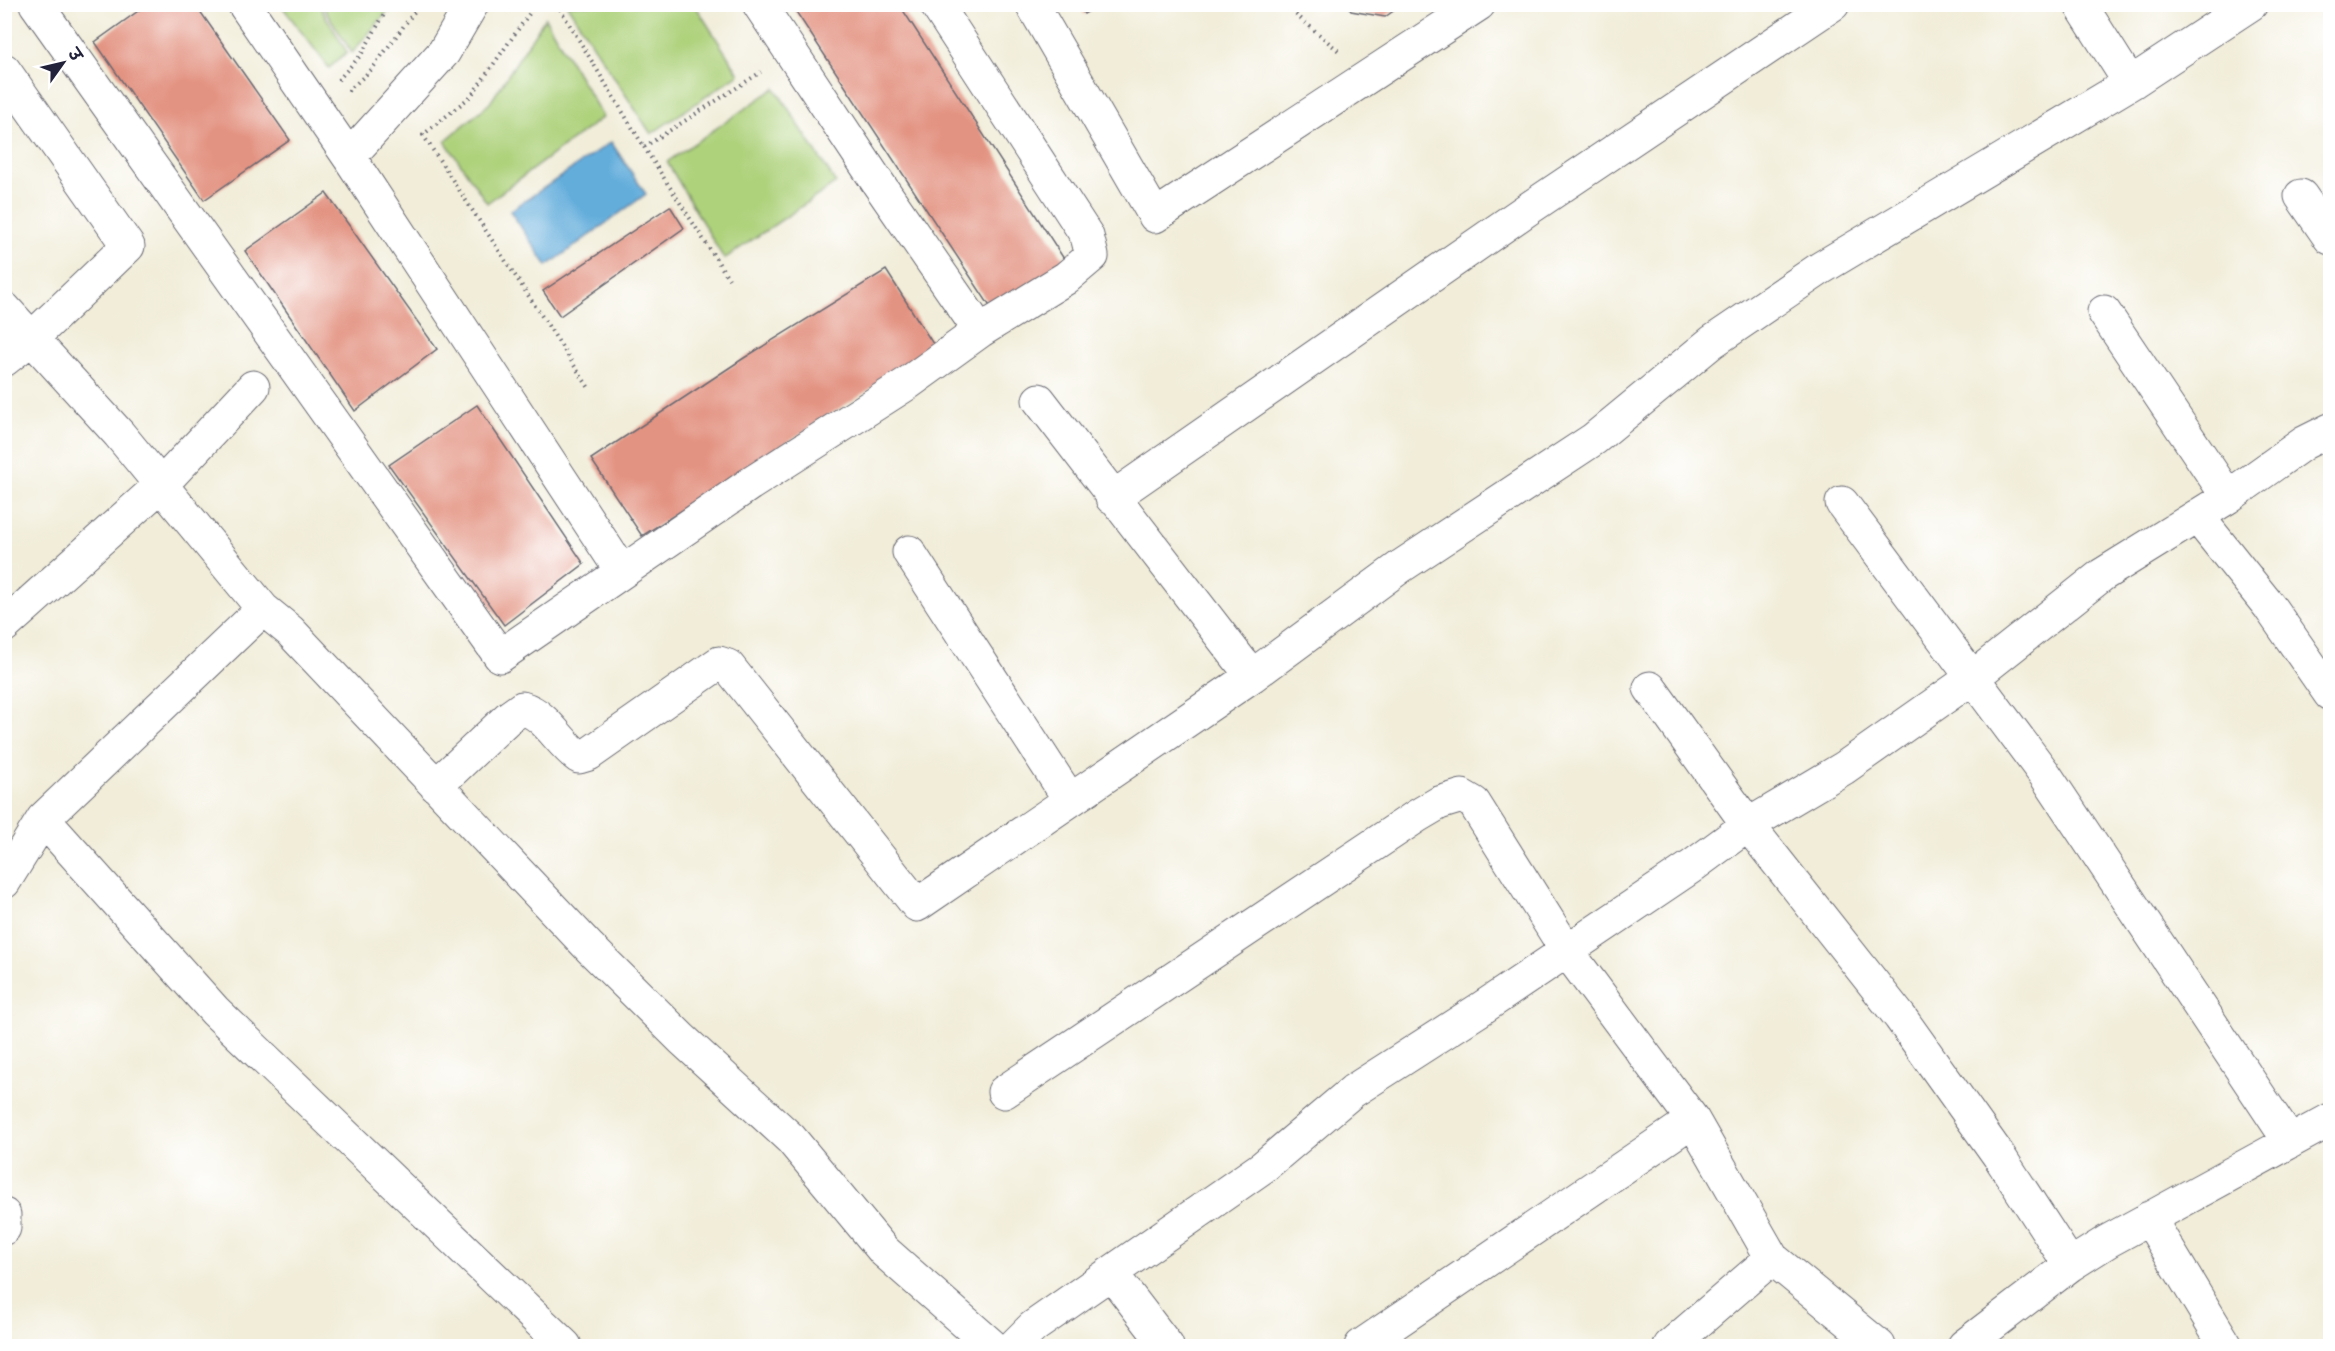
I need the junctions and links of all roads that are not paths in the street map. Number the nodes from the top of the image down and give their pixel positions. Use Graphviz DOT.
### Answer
graph roads {
  1 [pos="36,4"];
  2 [pos="244,4"];
  3 [pos="472,4"];
  4 [pos="759,4"];
  5 [pos="936,4"];
  6 [pos="1032,4"];
  7 [pos="1479,4"];
  8 [pos="1833,4"];
  9 [pos="2080,4"];
  10 [pos="2251,4"];
  11 [pos="6,74"];
  12 [pos="2130,83"];
  13 [pos="349,157"];
  14 [pos="2301,196"];
  15 [pos="2331,238"];
  16 [pos="4,308"];
  17 [pos="2104,312"];
  18 [pos="981,331"];
  19 [pos="32,338"];
  20 [pos="4,360"];
  21 [pos="253,387"];
  22 [pos="1039,400"];
  23 [pos="2331,430"];
  24 [pos="162,484"];
  25 [pos="2228,497"];
  26 [pos="1112,498"];
  27 [pos="1842,503"];
  28 [pos="2197,516"];
  29 [pos="909,552"];
  30 [pos="622,572"];
  31 [pos="263,609"];
  32 [pos="4,626"];
  33 [pos="1252,676"];
  34 [pos="1972,678"];
  35 [pos="1650,688"];
  36 [pos="2331,694"];
  37 [pos="436,786"];
  38 [pos="1070,800"];
  39 [pos="43,819"];
  40 [pos="1748,825"];
  41 [pos="4,882"];
  42 [pos="1567,951"];
  43 [pos="1004,1092"];
  44 [pos="1693,1120"];
  45 [pos="2331,1120"];
  46 [pos="2290,1142"];
  47 [pos="4,1215"];
  48 [pos="2149,1218"];
  49 [pos="4,1228"];
  50 [pos="1772,1258"];
  51 [pos="2070,1264"];
  52 [pos="1111,1273"];
  53 [pos="565,1347"];
  54 [pos="993,1347"];
  55 [pos="1014,1347"];
  56 [pos="1167,1347"];
  57 [pos="1361,1347"];
  58 [pos="1670,1347"];
  59 [pos="1879,1347"];
  60 [pos="1964,1347"];
  61 [pos="2226,1347"];
  1 -- 30 [label="street"];
  2 -- 13 [label="street"];
  3 -- 13 [label="street"];
  4 -- 18 [label="street"];
  5 -- 18 [label="street"];
  6 -- 7 [label="street"];
  8 -- 26 [label="street"];
  9 -- 12 [label="street"];
  10 -- 12 [label="street"];
  11 -- 19 [label="street"];
  12 -- 33 [label="street"];
  13 -- 30 [label="street"];
  14 -- 15 [label="street"];
  16 -- 19 [label="street"];
  17 -- 25 [label="street"];
  18 -- 30 [label="street"];
  19 -- 20 [label="street"];
  19 -- 24 [label="street"];
  21 -- 24 [label="street"];
  22 -- 26 [label="street"];
  23 -- 25 [label="street"];
  24 -- 31 [label="street"];
  24 -- 32 [label="street"];
  25 -- 28 [label="street"];
  26 -- 33 [label="street"];
  27 -- 34 [label="street"];
  28 -- 34 [label="street"];
  28 -- 36 [label="street"];
  29 -- 38 [label="street"];
  31 -- 37 [label="street"];
  31 -- 39 [label="street"];
  33 -- 38 [label="street"];
  34 -- 40 [label="street"];
  34 -- 46 [label="street"];
  35 -- 40 [label="street"];
  37 -- 38 [label="street"];
  37 -- 54 [label="street"];
  39 -- 41 [label="street"];
  39 -- 53 [label="street"];
  40 -- 42 [label="street"];
  40 -- 51 [label="street"];
  42 -- 43 [label="street"];
  42 -- 44 [label="street"];
  42 -- 52 [label="street"];
  44 -- 50 [label="street"];
  44 -- 57 [label="street"];
  45 -- 46 [label="street"];
  46 -- 48 [label="street"];
  47 -- 49 [label="street"];
  48 -- 51 [label="street"];
  48 -- 61 [label="street"];
  50 -- 58 [label="street"];
  50 -- 59 [label="street"];
  51 -- 60 [label="street"];
  52 -- 55 [label="street"];
  52 -- 56 [label="street"];
}
